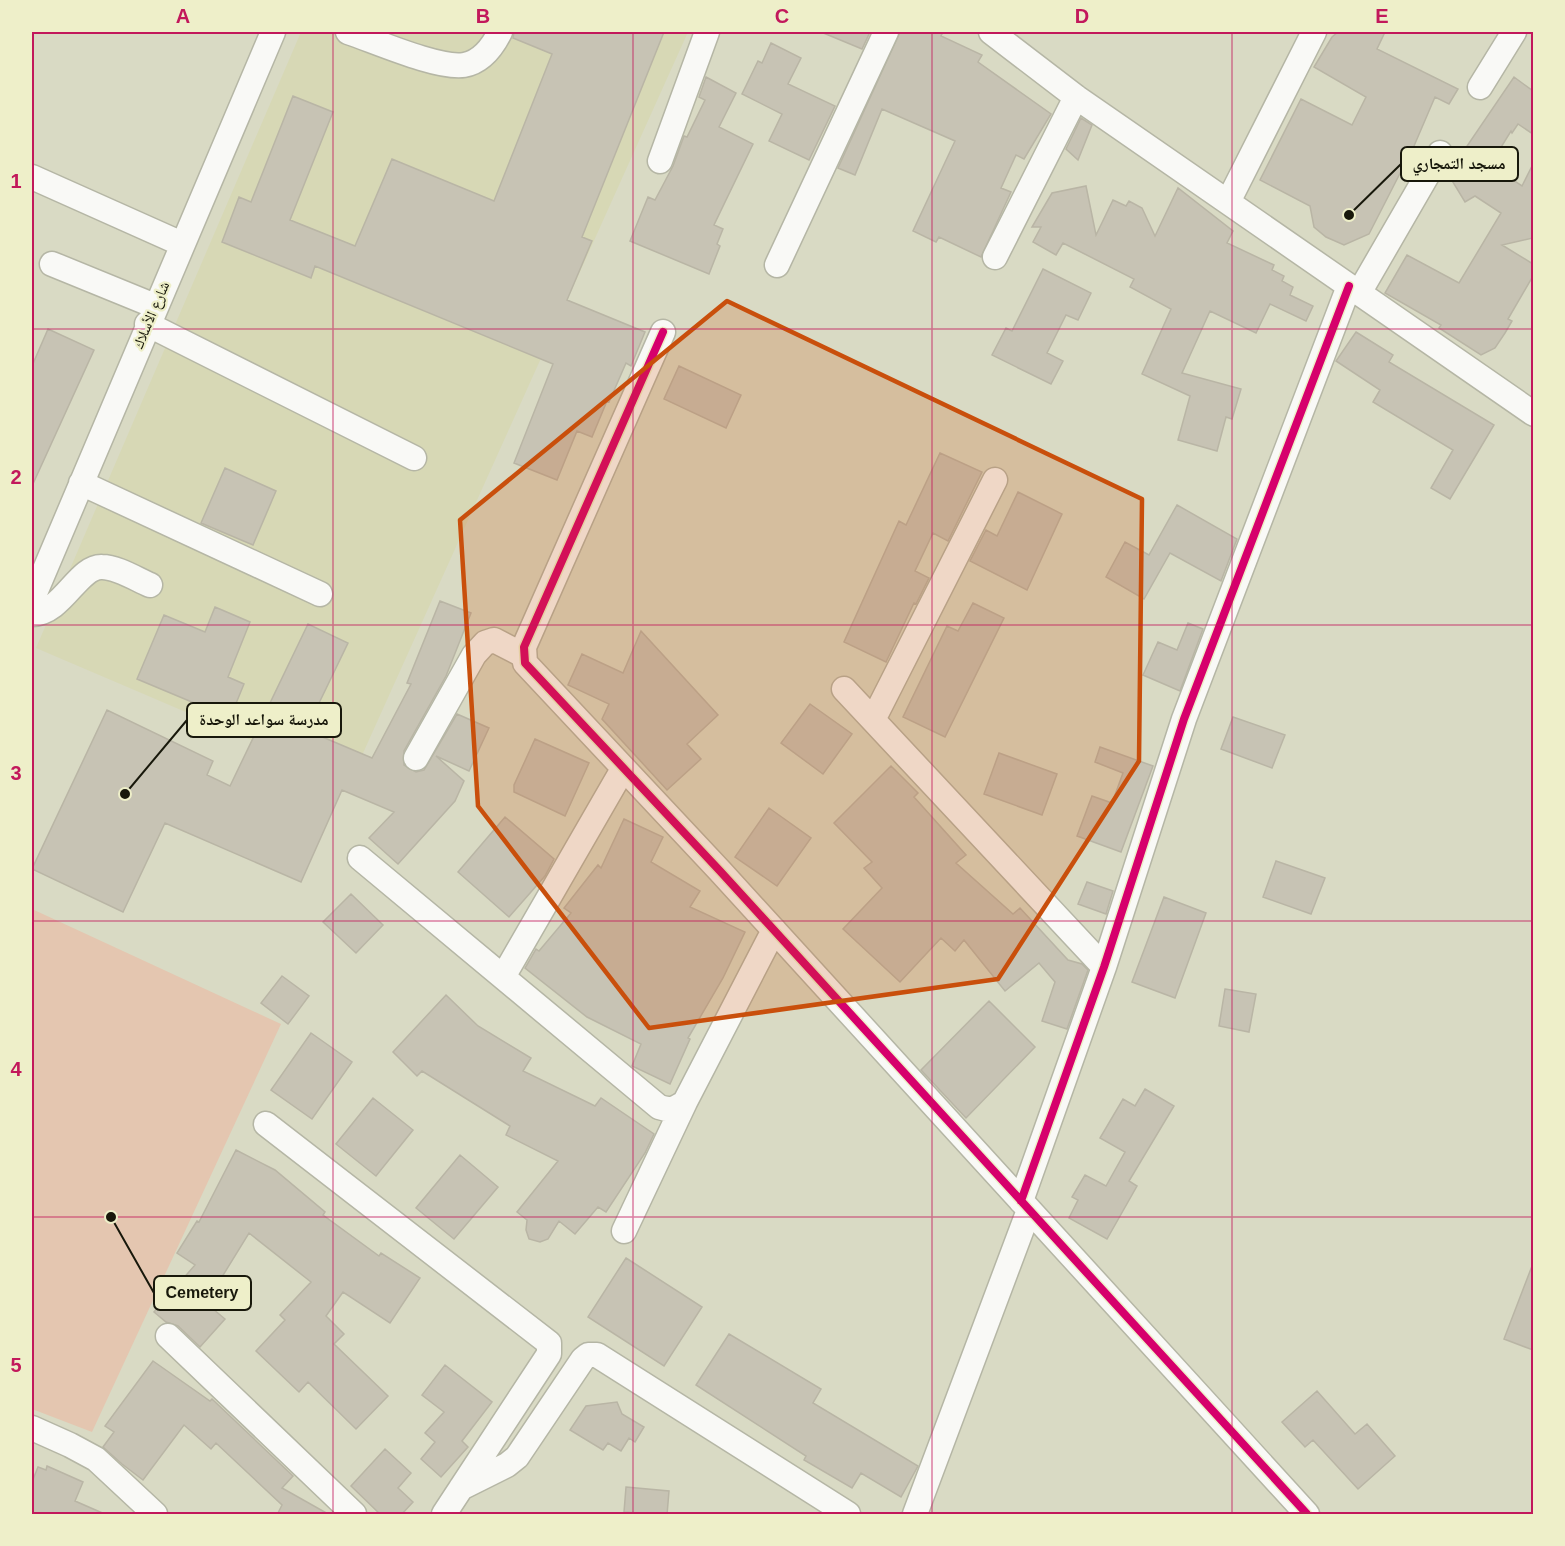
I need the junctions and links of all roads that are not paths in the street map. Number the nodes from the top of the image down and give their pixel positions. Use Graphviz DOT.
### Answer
graph roads {
  1 [pos="273,32"];
  2 [pos="348,32"];
  3 [pos="500,32"];
  4 [pos="707,32"];
  5 [pos="886,32"];
  6 [pos="993,32"];
  7 [pos="1314,32"];
  8 [pos="1514,32"];
  9 [pos="1480,87"];
  10 [pos="1076,97"];
  11 [pos="1440,153"];
  12 [pos="660,161"];
  13 [pos="32,177"];
  14 [pos="1228,202"];
  15 [pos="182,244"];
  16 [pos="995,257"];
  17 [pos="52,264"];
  18 [pos="777,266"];
  19 [pos="1354,290"];
  20 [pos="151,315"];
  21 [pos="663,332"];
  22 [pos="1533,414"];
  23 [pos="414,458"];
  24 [pos="995,480"];
  25 [pos="81,483"];
  26 [pos="150,585"];
  27 [pos="34,586"];
  28 [pos="320,594"];
  29 [pos="32,614"];
  30 [pos="523,655"];
  31 [pos="844,688"];
  32 [pos="873,720"];
  33 [pos="416,758"];
  34 [pos="623,769"];
  35 [pos="360,858"];
  36 [pos="774,930"];
  37 [pos="1104,967"];
  38 [pos="503,977"];
  39 [pos="685,1102"];
  40 [pos="266,1124"];
  41 [pos="1025,1206"];
  42 [pos="624,1231"];
  43 [pos="168,1336"];
  44 [pos="33,1432"];
  45 [pos="461,1488"];
  46 [pos="154,1514"];
  47 [pos="354,1515"];
  48 [pos="444,1515"];
  49 [pos="848,1515"];
  50 [pos="915,1515"];
  51 [pos="1307,1515"];
  1 -- 15 [label="street, شارع الأسلاك"];
  2 -- 3 [label="street"];
  4 -- 12 [label="street"];
  5 -- 18 [label="street"];
  6 -- 10 [label="street"];
  7 -- 14 [label="street"];
  8 -- 9 [label="street"];
  10 -- 14 [label="street"];
  10 -- 16 [label="street"];
  11 -- 19 [label="street"];
  13 -- 15 [label="street"];
  14 -- 19 [label="street"];
  15 -- 20 [label="street, شارع الأسلاك"];
  17 -- 20 [label="street"];
  19 -- 22 [label="street"];
  19 -- 37 [label="street"];
  20 -- 23 [label="street"];
  20 -- 25 [label="street, شارع الأسلاك"];
  21 -- 30 [label="street"];
  24 -- 32 [label="street"];
  25 -- 27 [label="street, شارع الأسلاك"];
  25 -- 28 [label="street"];
  26 -- 29 [label="street"];
  30 -- 33 [label="street"];
  30 -- 34 [label="street"];
  31 -- 32 [label="street"];
  32 -- 37 [label="street"];
  34 -- 36 [label="street"];
  34 -- 38 [label="street"];
  35 -- 38 [label="street"];
  36 -- 39 [label="street"];
  36 -- 41 [label="street"];
  37 -- 41 [label="street"];
  38 -- 39 [label="street"];
  39 -- 42 [label="street"];
  40 -- 45 [label="street"];
  41 -- 50 [label="street"];
  41 -- 51 [label="street"];
  43 -- 47 [label="street"];
  44 -- 46 [label="street"];
  45 -- 48 [label="street"];
  45 -- 49 [label="street"];
}
